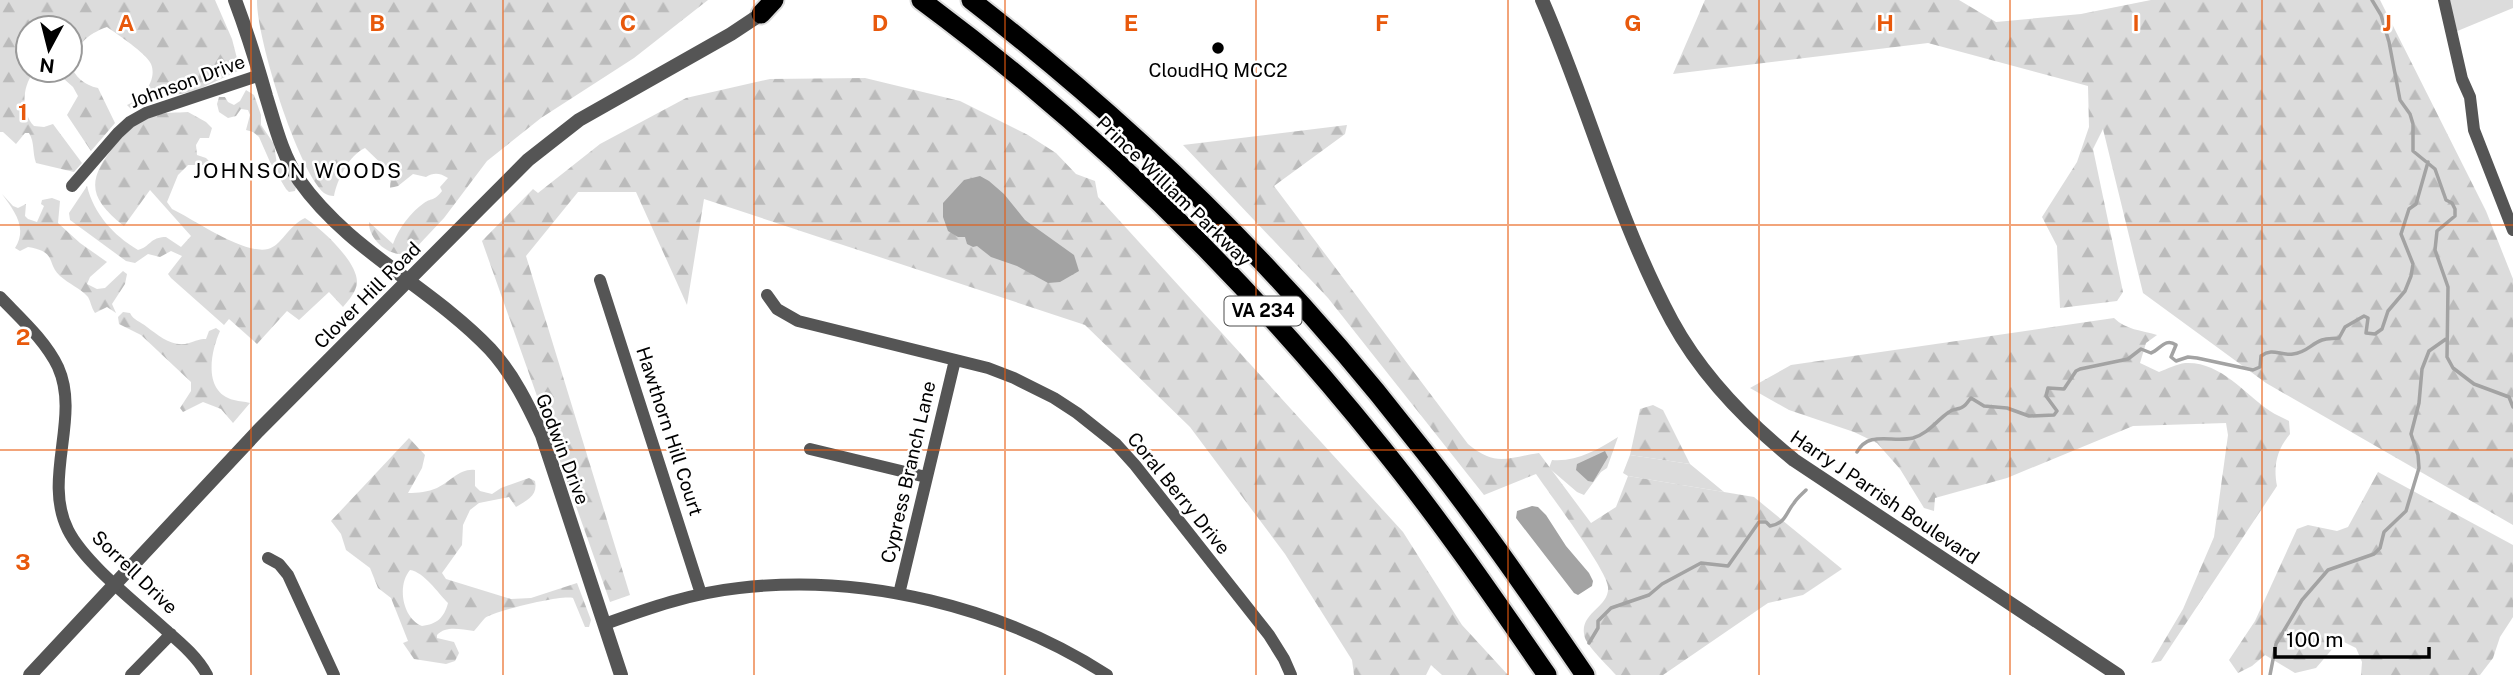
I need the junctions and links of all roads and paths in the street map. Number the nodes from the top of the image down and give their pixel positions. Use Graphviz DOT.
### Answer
graph roads {
  1 [pos="235,0"];
  2 [pos="921,0"];
  3 [pos="971,0"];
  4 [pos="1542,0"];
  5 [pos="2444,0"];
  6 [pos="771,5"];
  7 [pos="260,75"];
  8 [pos="72,186"];
  9 [pos="2513,230"];
  10 [pos="600,280"];
  11 [pos="409,282"];
  12 [pos="767,295"];
  13 [pos="0,297"];
  14 [pos="954,359"];
  15 [pos="810,449"];
  16 [pos="926,477"];
  17 [pos="268,558"];
  18 [pos="114,583"];
  19 [pos="701,594"];
  20 [pos="899,594"];
  21 [pos="605,624"];
  22 [pos="171,634"];
  23 [pos="30,675"];
  24 [pos="131,675"];
  25 [pos="207,675"];
  26 [pos="334,675"];
  27 [pos="621,675"];
  28 [pos="1107,675"];
  29 [pos="1291,675"];
  30 [pos="1547,675"];
  31 [pos="1585,675"];
  32 [pos="2118,675"];
  1 -- 7 [label="street, Godwin Drive"];
  2 -- 30 [label="highway, Prince William Parkway / VA 234"];
  3 -- 31 [label="highway, Prince William Parkway / VA 234"];
  4 -- 32 [label="street, Harry J Parrish Boulevard"];
  5 -- 9 [label="street"];
  6 -- 11 [label="street, Clover Hill Road"];
  7 -- 8 [label="street, Johnson Drive"];
  7 -- 11 [label="street, Godwin Drive"];
  10 -- 19 [label="street, Hawthorn Hill Court"];
  11 -- 18 [label="street, Clover Hill Road"];
  11 -- 21 [label="street, Godwin Drive"];
  12 -- 14 [label="street, Coral Berry Drive"];
  13 -- 18 [label="street, Sorrell Drive"];
  14 -- 16 [label="street, Cypress Branch Lane"];
  14 -- 29 [label="street, Coral Berry Drive"];
  15 -- 16 [label="street"];
  16 -- 20 [label="street, Cypress Branch Lane"];
  17 -- 26 [label="street"];
  18 -- 22 [label="street, Sorrell Drive"];
  18 -- 23 [label="street, Clover Hill Road"];
  19 -- 20 [label="street"];
  19 -- 21 [label="street"];
  20 -- 28 [label="street"];
  21 -- 27 [label="street, Godwin Drive"];
  22 -- 24 [label="street"];
  22 -- 25 [label="street, Sorrell Drive"];
}
